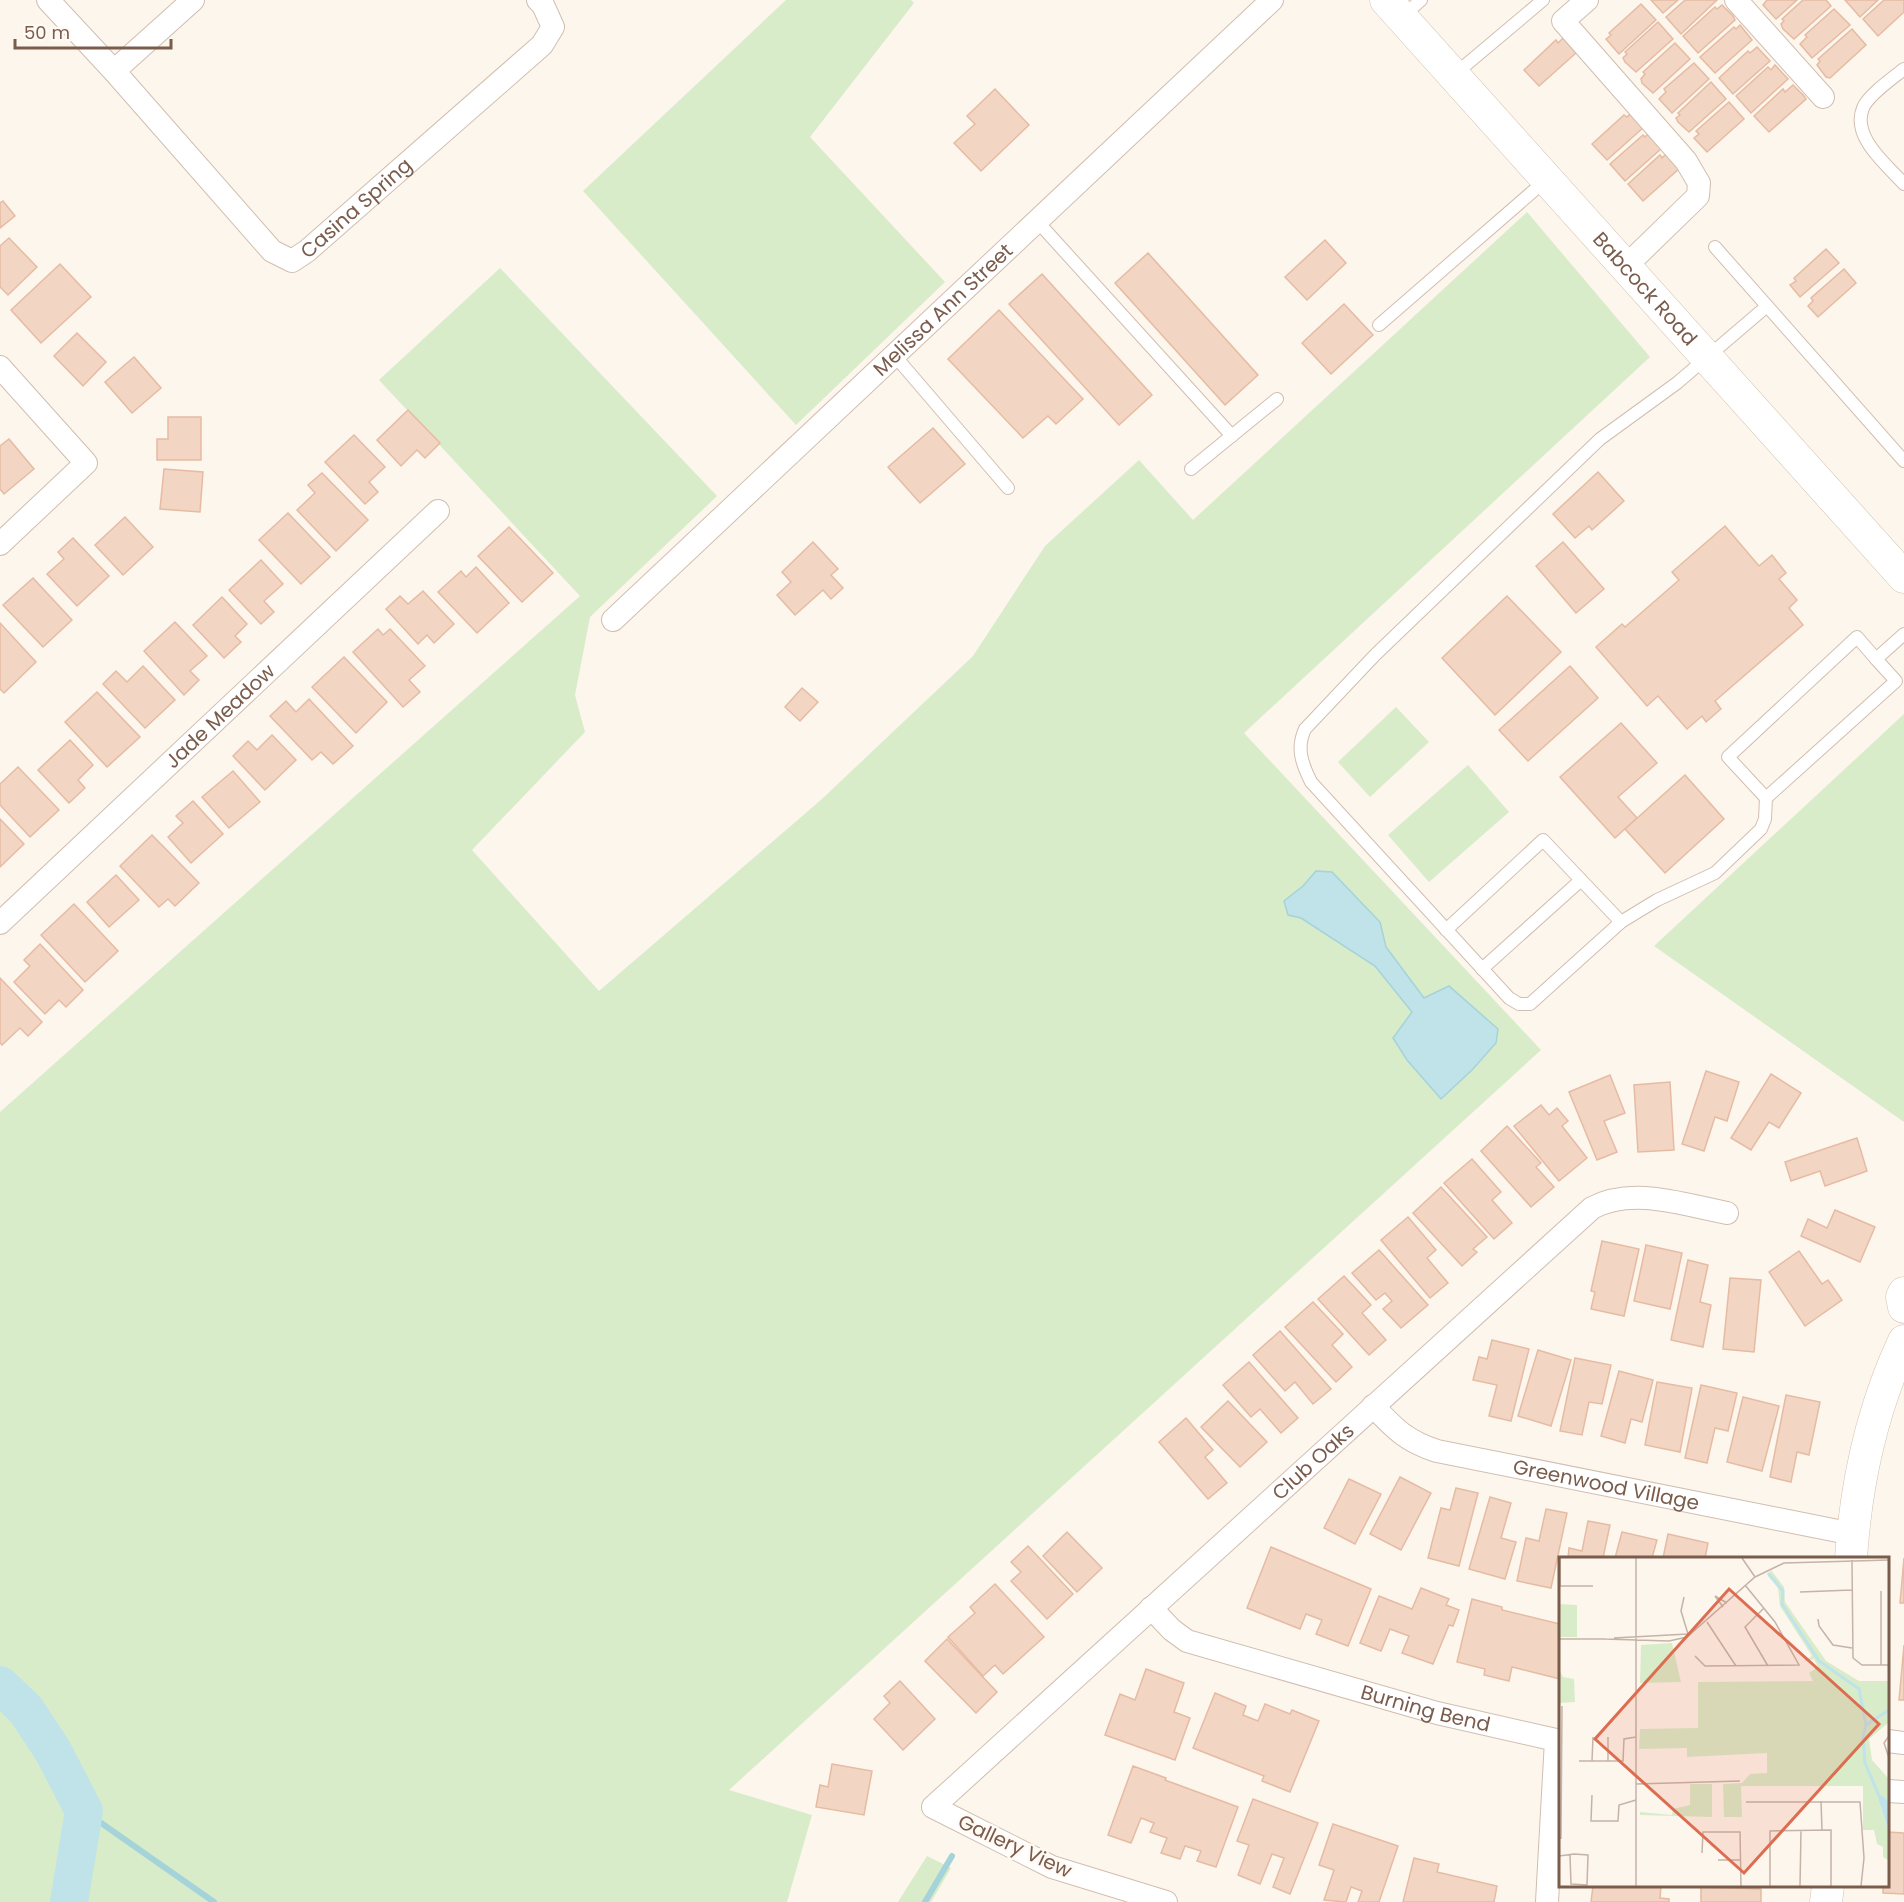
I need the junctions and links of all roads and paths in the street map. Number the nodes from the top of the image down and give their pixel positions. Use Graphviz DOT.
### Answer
graph roads {
  1 [pos="48,0"];
  2 [pos="193,0"];
  3 [pos="538,0"];
  4 [pos="1272,0"];
  5 [pos="1543,0"];
  6 [pos="1587,0"];
  7 [pos="1736,0"];
  8 [pos="1403,6"];
  9 [pos="1904,69"];
  10 [pos="114,71"];
  11 [pos="1454,75"];
  12 [pos="1822,97"];
  13 [pos="1547,179"];
  14 [pos="1904,184"];
  15 [pos="1038,221"];
  16 [pos="1714,247"];
  17 [pos="1626,266"];
  18 [pos="1767,306"];
  19 [pos="1379,325"];
  20 [pos="895,356"];
  21 [pos="1707,357"];
  22 [pos="0,367"];
  23 [pos="1277,399"];
  24 [pos="1232,436"];
  25 [pos="1904,461"];
  26 [pos="1191,470"];
  27 [pos="1008,488"];
  28 [pos="438,510"];
  29 [pos="0,544"];
  30 [pos="1904,577"];
  31 [pos="613,620"];
  32 [pos="1904,634"];
  33 [pos="1876,658"];
  34 [pos="1766,798"];
  35 [pos="1581,880"];
  36 [pos="1621,922"];
  37 [pos="0,923"];
  38 [pos="1446,930"];
  39 [pos="1482,969"];
  40 [pos="1727,1213"];
  41 [pos="1904,1293"];
  42 [pos="1904,1307"];
  43 [pos="1904,1341"];
  44 [pos="1373,1406"];
  45 [pos="1852,1546"];
  46 [pos="1151,1608"];
  47 [pos="1889,1741"];
  48 [pos="1904,1743"];
  49 [pos="1889,1791"];
  50 [pos="1904,1792"];
  51 [pos="933,1807"];
  52 [pos="1828,1887"];
  53 [pos="1166,1902"];
  54 [pos="1547,1902"];
  55 [pos="1827,1902"];
  1 -- 10 [label="street, Casina Spring"];
  2 -- 10 [label="street"];
  3 -- 10 [label="street, Casina Spring"];
  4 -- 15 [label="street, Melissa Ann Street"];
  5 -- 11 [label="lane"];
  6 -- 17 [label="street"];
  7 -- 12 [label="street"];
  8 -- 11 [label="main road, Babcock Road"];
  9 -- 14 [label="lane"];
  11 -- 13 [label="main road, Babcock Road"];
  13 -- 17 [label="main road, Babcock Road"];
  13 -- 19 [label="lane"];
  15 -- 20 [label="street, Melissa Ann Street"];
  15 -- 24 [label="lane"];
  16 -- 18 [label="lane"];
  17 -- 21 [label="main road, Babcock Road"];
  18 -- 21 [label="lane"];
  18 -- 25 [label="lane"];
  20 -- 27 [label="lane"];
  20 -- 31 [label="street, Melissa Ann Street"];
  21 -- 30 [label="main road, Babcock Road"];
  21 -- 38 [label="lane"];
  22 -- 29 [label="street"];
  23 -- 24 [label="lane"];
  24 -- 26 [label="lane"];
  28 -- 37 [label="street, Jade Meadow"];
  32 -- 33 [label="lane"];
  33 -- 34 [label="lane"];
  33 -- 34 [label="lane"];
  34 -- 36 [label="lane"];
  35 -- 36 [label="lane"];
  35 -- 38 [label="lane"];
  35 -- 39 [label="lane"];
  36 -- 39 [label="lane"];
  38 -- 39 [label="lane"];
  40 -- 44 [label="street, Club Oaks"];
  41 -- 42 [label="main road"];
  43 -- 45 [label="main road"];
  44 -- 45 [label="street, Greenwood Village"];
  44 -- 46 [label="street, Club Oaks"];
  46 -- 51 [label="street, Club Oaks"];
  46 -- 54 [label="street, Burning Bend"];
  47 -- 48 [label="street"];
  49 -- 50 [label="street"];
  51 -- 53 [label="street, Gallery View"];
  52 -- 55 [label="main road"];
}
